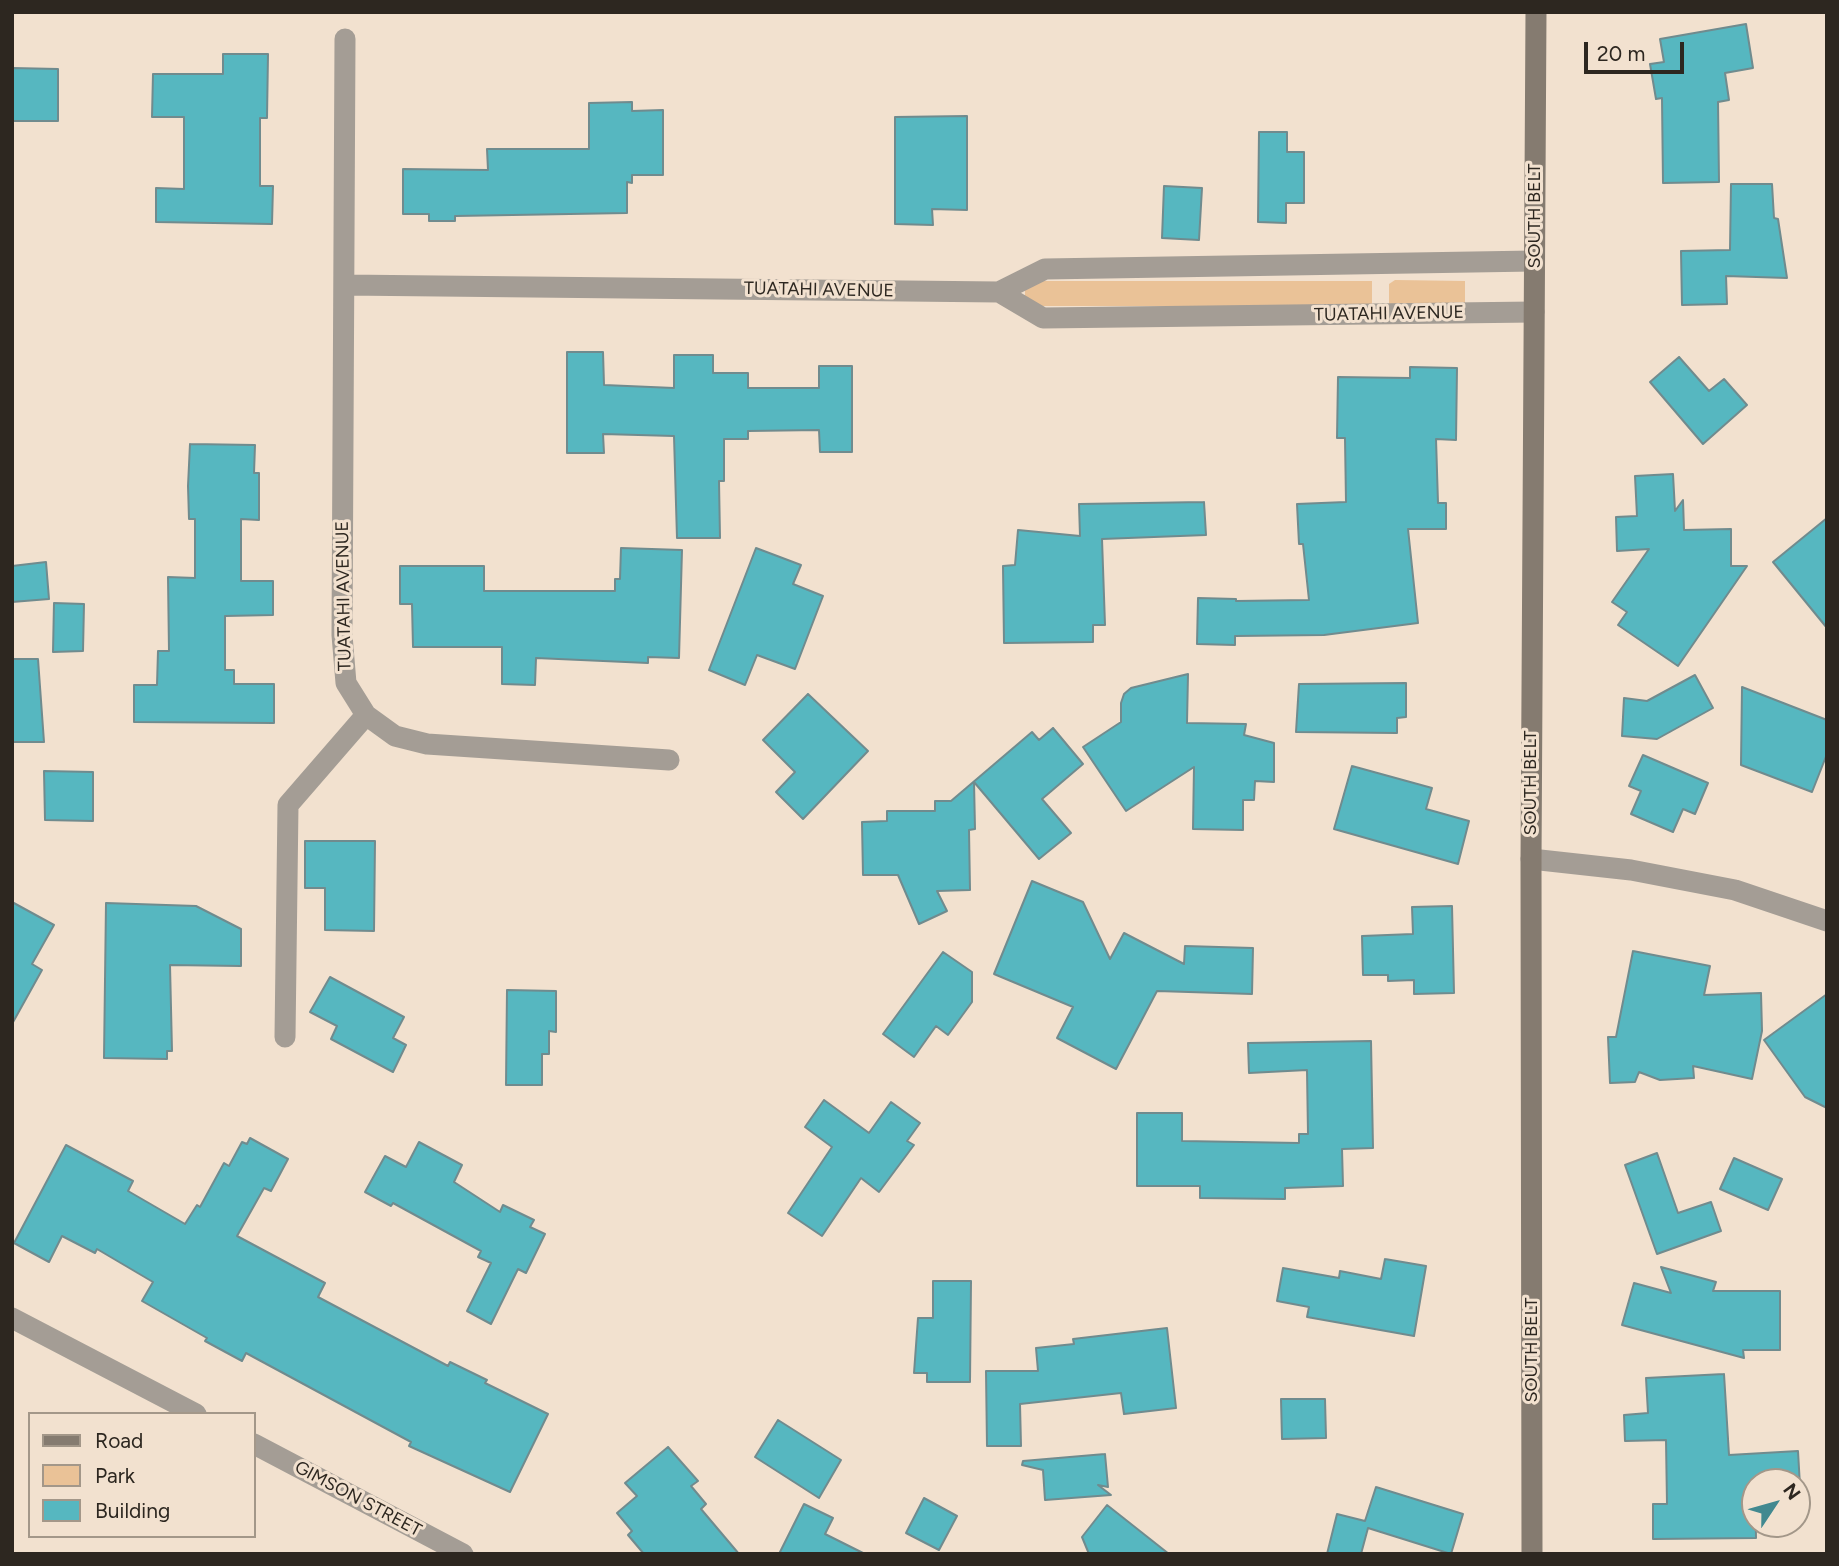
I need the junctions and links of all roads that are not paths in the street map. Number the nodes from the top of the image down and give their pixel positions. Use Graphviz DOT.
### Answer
graph roads {
  1 [pos="1536,12"];
  2 [pos="345,39"];
  3 [pos="1534,261"];
  4 [pos="345,285"];
  5 [pos="999,292"];
  6 [pos="1534,312"];
  7 [pos="366,715"];
  8 [pos="669,760"];
  9 [pos="1531,859"];
  10 [pos="1827,921"];
  11 [pos="285,1037"];
  12 [pos="12,1318"];
  13 [pos="192,1412"];
  14 [pos="256,1445"];
  15 [pos="463,1554"];
  16 [pos="1532,1554"];
  1 -- 3 [label="street, SOUTH BELT"];
  2 -- 4 [label="street, TUATAHI AVENUE"];
  3 -- 5 [label="street, TUATAHI AVENUE"];
  3 -- 6 [label="street, SOUTH BELT"];
  4 -- 5 [label="street, TUATAHI AVENUE"];
  4 -- 7 [label="street, TUATAHI AVENUE"];
  5 -- 6 [label="street, TUATAHI AVENUE"];
  6 -- 9 [label="street, SOUTH BELT"];
  7 -- 8 [label="street, TUATAHI AVENUE"];
  7 -- 11 [label="street"];
  9 -- 10 [label="street"];
  9 -- 16 [label="street, SOUTH BELT"];
  12 -- 13 [label="street"];
  14 -- 15 [label="street, GIMSON STREET"];
}
